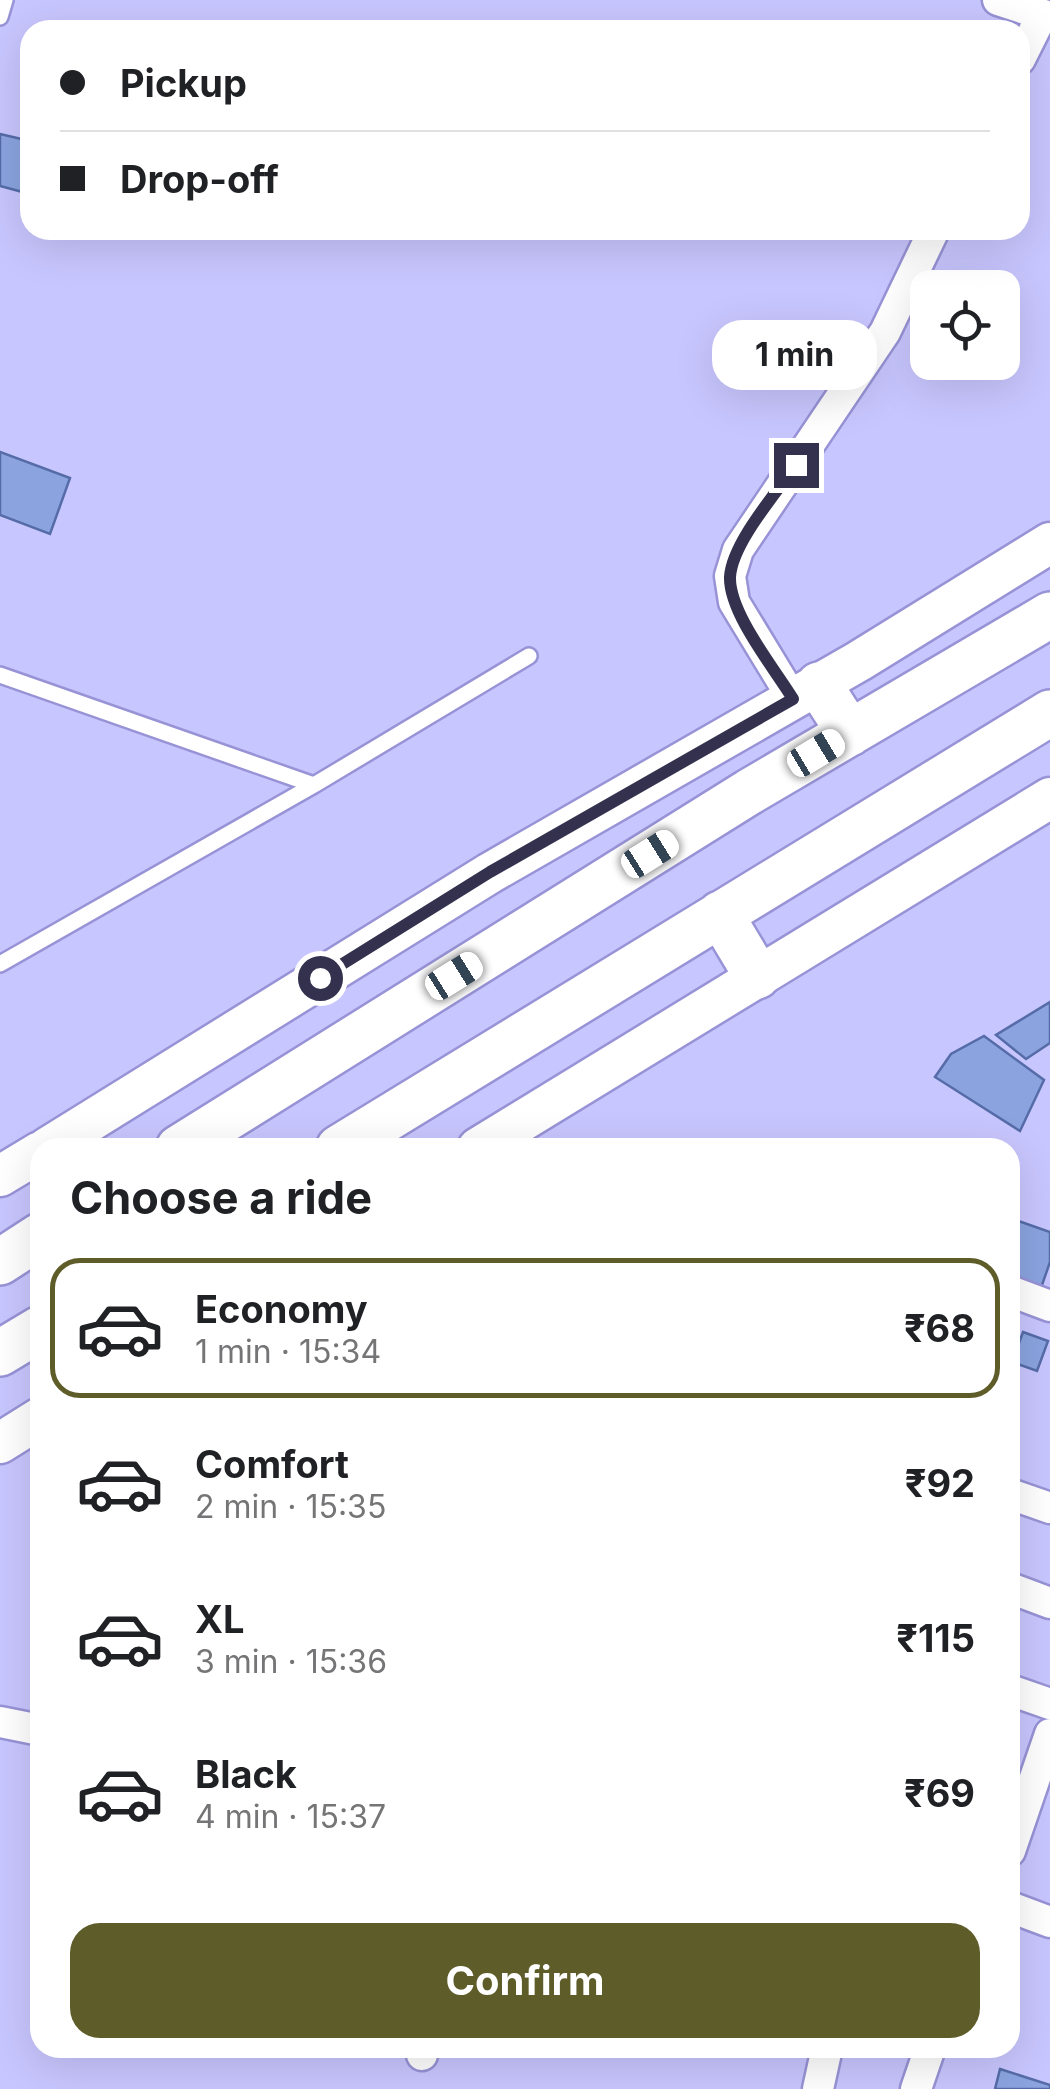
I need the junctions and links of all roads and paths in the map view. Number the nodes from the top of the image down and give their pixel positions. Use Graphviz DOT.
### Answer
graph roads {
  1 [pos="5,0"];
  2 [pos="998,0"];
  3 [pos="1046,16"];
  4 [pos="0,17"];
  5 [pos="1030,42"];
  6 [pos="929,240"];
  7 [pos="1050,544"];
  8 [pos="1050,615"];
  9 [pos="530,656"];
  10 [pos="0,675"];
  11 [pos="806,692"];
  12 [pos="1050,713"];
  13 [pos="850,733"];
  14 [pos="314,785"];
  15 [pos="1050,798"];
  16 [pos="720,914"];
  17 [pos="0,964"];
  18 [pos="757,976"];
  19 [pos="62,1138"];
  20 [pos="195,1138"];
  21 [pos="355,1138"];
  22 [pos="494,1138"];
  23 [pos="30,1158"];
  24 [pos="0,1176"];
  25 [pos="30,1242"];
  26 [pos="0,1262"];
  27 [pos="1020,1295"];
  28 [pos="1050,1306"];
  29 [pos="30,1335"];
  30 [pos="0,1353"];
  31 [pos="30,1424"];
  32 [pos="0,1443"];
  33 [pos="1020,1498"];
  34 [pos="1050,1508"];
  35 [pos="1020,1592"];
  36 [pos="1050,1603"];
  37 [pos="1020,1694"];
  38 [pos="1050,1704"];
  39 [pos="0,1722"];
  40 [pos="30,1728"];
  41 [pos="1050,1734"];
  42 [pos="1042,1782"];
  43 [pos="1020,1829"];
  44 [pos="1020,1911"];
  45 [pos="1050,1922"];
  46 [pos="825,2058"];
  47 [pos="927,2058"];
  48 [pos="818,2089"];
  49 [pos="916,2089"];
  1 -- 4 [label="lane"];
  2 -- 3 [label="street"];
  3 -- 5 [label="street"];
  6 -- 11 [label="street"];
  7 -- 11 [label="street"];
  8 -- 13 [label="main road"];
  9 -- 14 [label="lane"];
  10 -- 14 [label="lane"];
  11 -- 13 [label="main road"];
  11 -- 19 [label="street"];
  12 -- 16 [label="main road"];
  13 -- 20 [label="main road"];
  14 -- 17 [label="lane"];
  15 -- 18 [label="street"];
  16 -- 18 [label="main road"];
  16 -- 21 [label="main road"];
  18 -- 22 [label="street"];
  23 -- 24 [label="street"];
  25 -- 26 [label="main road"];
  27 -- 28 [label="street"];
  29 -- 30 [label="main road"];
  31 -- 32 [label="street"];
  33 -- 34 [label="street"];
  35 -- 36 [label="street"];
  37 -- 38 [label="street"];
  39 -- 40 [label="street"];
  41 -- 42 [label="street"];
  42 -- 43 [label="street"];
  44 -- 45 [label="street"];
  46 -- 48 [label="street"];
  47 -- 49 [label="street"];
}
